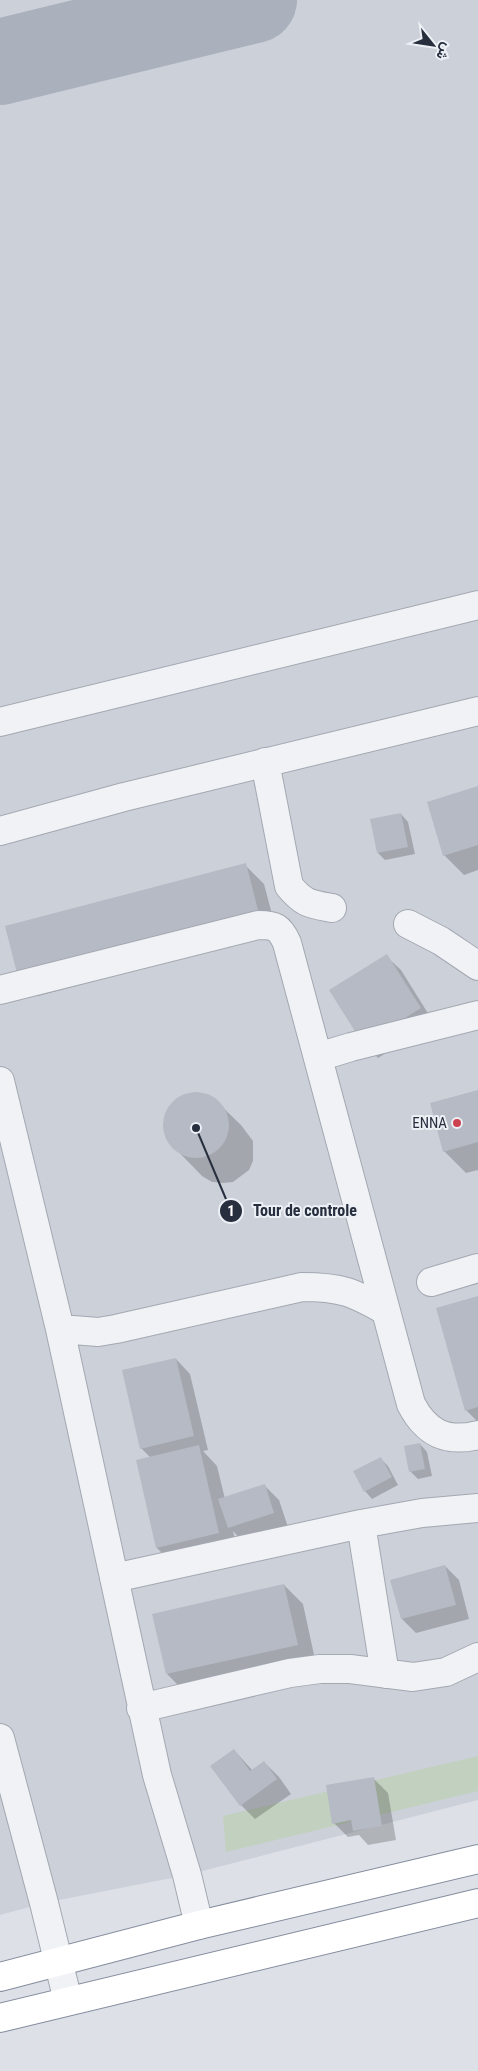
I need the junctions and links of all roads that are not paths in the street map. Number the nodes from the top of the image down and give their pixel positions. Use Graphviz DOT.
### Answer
graph roads {
  1 [pos="478,605"];
  2 [pos="478,710"];
  3 [pos="0,722"];
  4 [pos="265,762"];
  5 [pos="0,831"];
  6 [pos="332,908"];
  7 [pos="408,924"];
  8 [pos="478,966"];
  9 [pos="0,990"];
  10 [pos="478,1015"];
  11 [pos="318,1057"];
  12 [pos="0,1081"];
  13 [pos="478,1268"];
  14 [pos="431,1282"];
  15 [pos="386,1312"];
  16 [pos="60,1329"];
  17 [pos="478,1435"];
  18 [pos="478,1508"];
  19 [pos="361,1524"];
  20 [pos="114,1578"];
  21 [pos="478,1657"];
  22 [pos="385,1674"];
  23 [pos="141,1708"];
  24 [pos="0,1741"];
  25 [pos="478,1859"];
  26 [pos="478,1903"];
  27 [pos="199,1925"];
  28 [pos="58,1961"];
  29 [pos="0,1977"];
  30 [pos="68,2001"];
  31 [pos="0,2018"];
  1 -- 3 [label="lane"];
  2 -- 4 [label="lane"];
  4 -- 5 [label="lane"];
  4 -- 6 [label="lane"];
  7 -- 8 [label="lane"];
  9 -- 11 [label="lane"];
  10 -- 11 [label="lane"];
  11 -- 15 [label="lane"];
  12 -- 16 [label="lane"];
  13 -- 14 [label="lane"];
  15 -- 16 [label="lane"];
  15 -- 17 [label="lane"];
  16 -- 20 [label="lane"];
  18 -- 19 [label="lane"];
  19 -- 20 [label="lane"];
  19 -- 22 [label="lane"];
  20 -- 23 [label="lane"];
  21 -- 22 [label="lane"];
  22 -- 23 [label="lane"];
  23 -- 27 [label="lane"];
  24 -- 28 [label="lane"];
  25 -- 27 [label="highway"];
  26 -- 30 [label="highway"];
  27 -- 28 [label="highway"];
  28 -- 29 [label="highway"];
  28 -- 30 [label="lane"];
  30 -- 31 [label="highway"];
}
